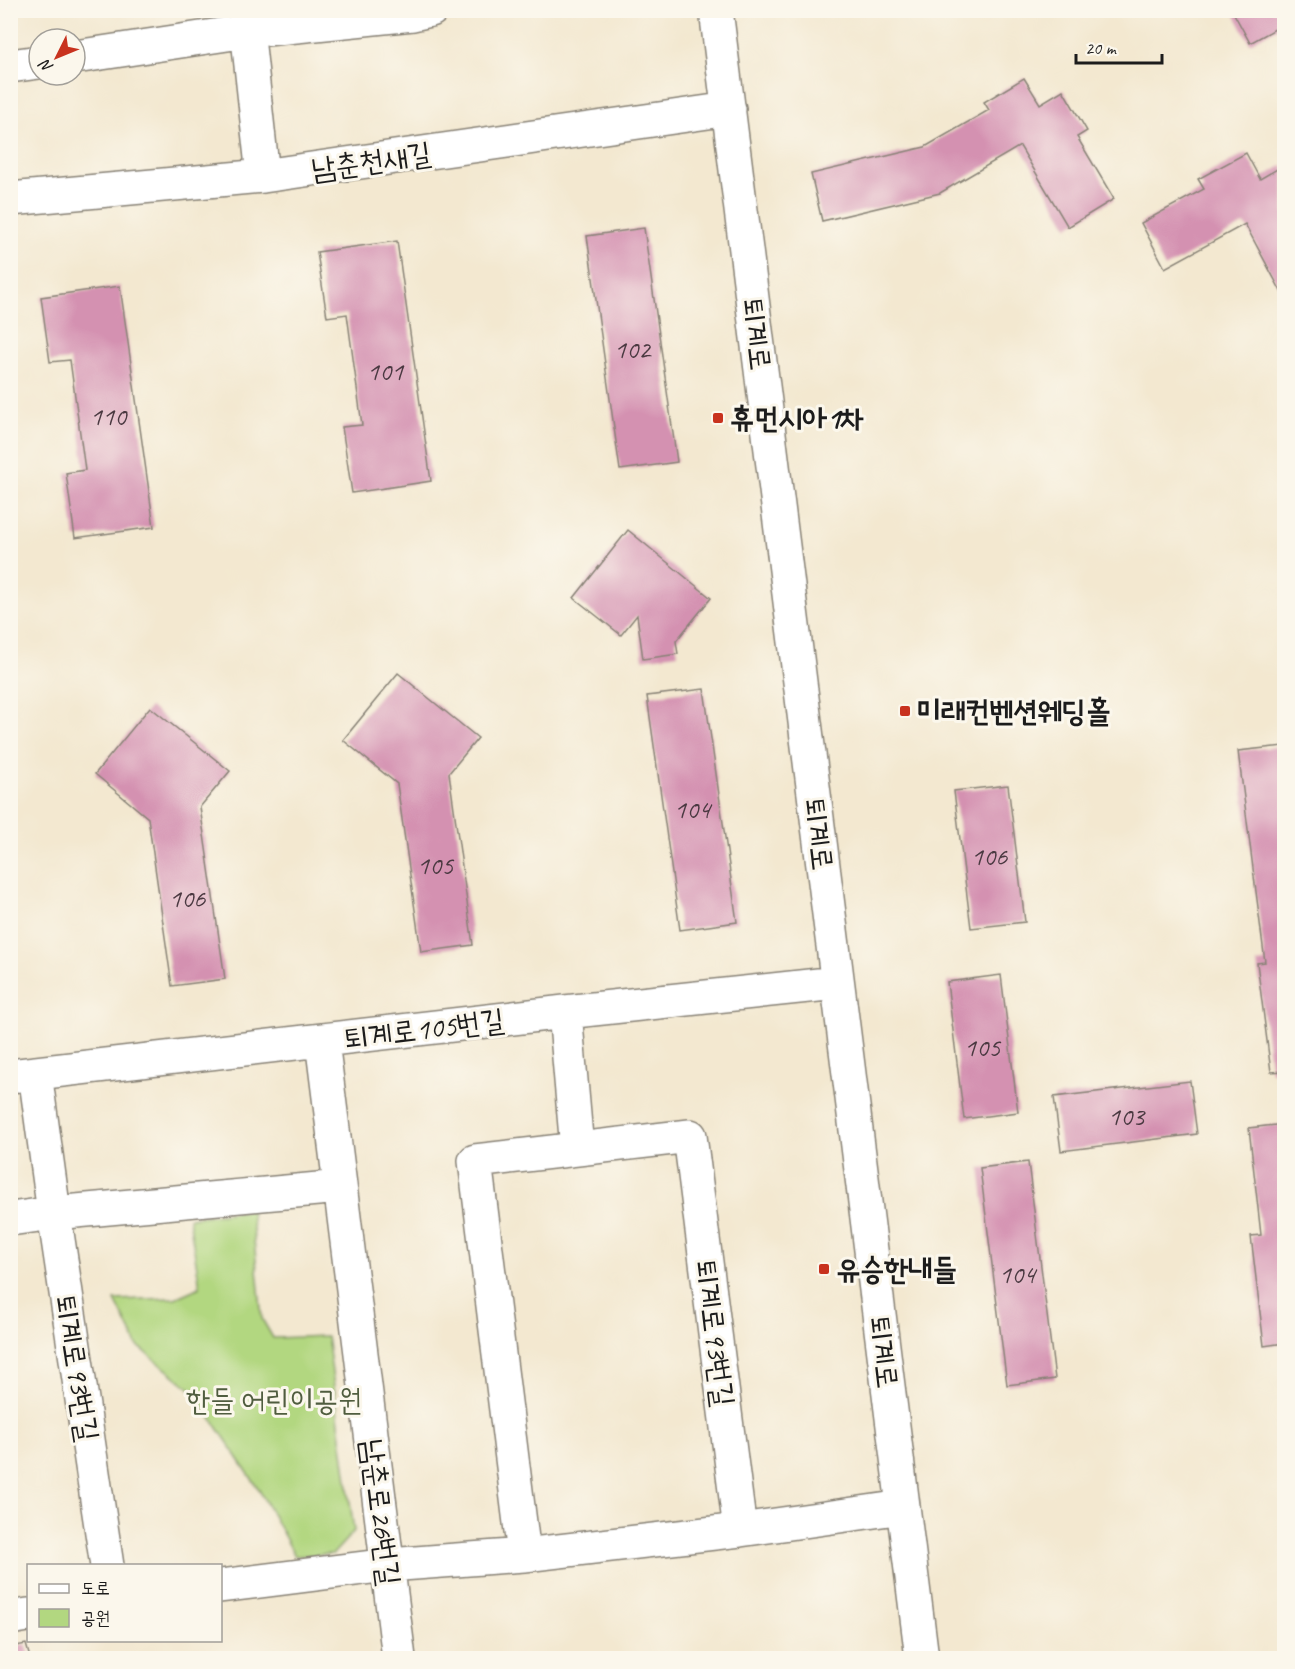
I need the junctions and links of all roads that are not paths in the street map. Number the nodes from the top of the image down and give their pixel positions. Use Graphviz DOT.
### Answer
graph roads {
  1 [pos="716,10"];
  2 [pos="418,12"];
  3 [pos="246,21"];
  4 [pos="87,54"];
  5 [pos="27,64"];
  6 [pos="10,66"];
  7 [pos="729,110"];
  8 [pos="263,176"];
  9 [pos="10,199"];
  10 [pos="837,983"];
  11 [pos="565,1012"];
  12 [pos="322,1041"];
  13 [pos="23,1075"];
  14 [pos="577,1149"];
  15 [pos="340,1187"];
  16 [pos="54,1213"];
  17 [pos="10,1218"];
  18 [pos="903,1507"];
  19 [pos="740,1530"];
  20 [pos="524,1555"];
  21 [pos="107,1564"];
  22 [pos="388,1565"];
  23 [pos="222,1586"];
  24 [pos="27,1615"];
  25 [pos="10,1618"];
  26 [pos="399,1659"];
  27 [pos="922,1659"];
  1 -- 7 [label="street, 퇴계로"];
  2 -- 3 [label="street"];
  3 -- 4 [label="street"];
  3 -- 8 [label="street"];
  5 -- 6 [label="street"];
  7 -- 8 [label="street, 남춘천새길"];
  7 -- 10 [label="street, 퇴계로"];
  8 -- 9 [label="street, 남춘천새길"];
  10 -- 11 [label="street, 퇴계로105번길"];
  10 -- 18 [label="street, 퇴계로"];
  11 -- 12 [label="street, 퇴계로105번길"];
  11 -- 14 [label="street"];
  12 -- 13 [label="street, 퇴계로105번길"];
  12 -- 15 [label="street, 남춘로26번길"];
  13 -- 16 [label="street"];
  14 -- 19 [label="street, 퇴계로93번길"];
  14 -- 20 [label="street"];
  15 -- 16 [label="street"];
  15 -- 22 [label="street, 남춘로26번길"];
  16 -- 17 [label="street"];
  16 -- 21 [label="street, 퇴계로93번길"];
  18 -- 19 [label="street"];
  18 -- 27 [label="street, 퇴계로"];
  19 -- 20 [label="street"];
  20 -- 22 [label="street"];
  22 -- 23 [label="street"];
  22 -- 26 [label="street, 남춘로26번길"];
  24 -- 25 [label="street"];
}
